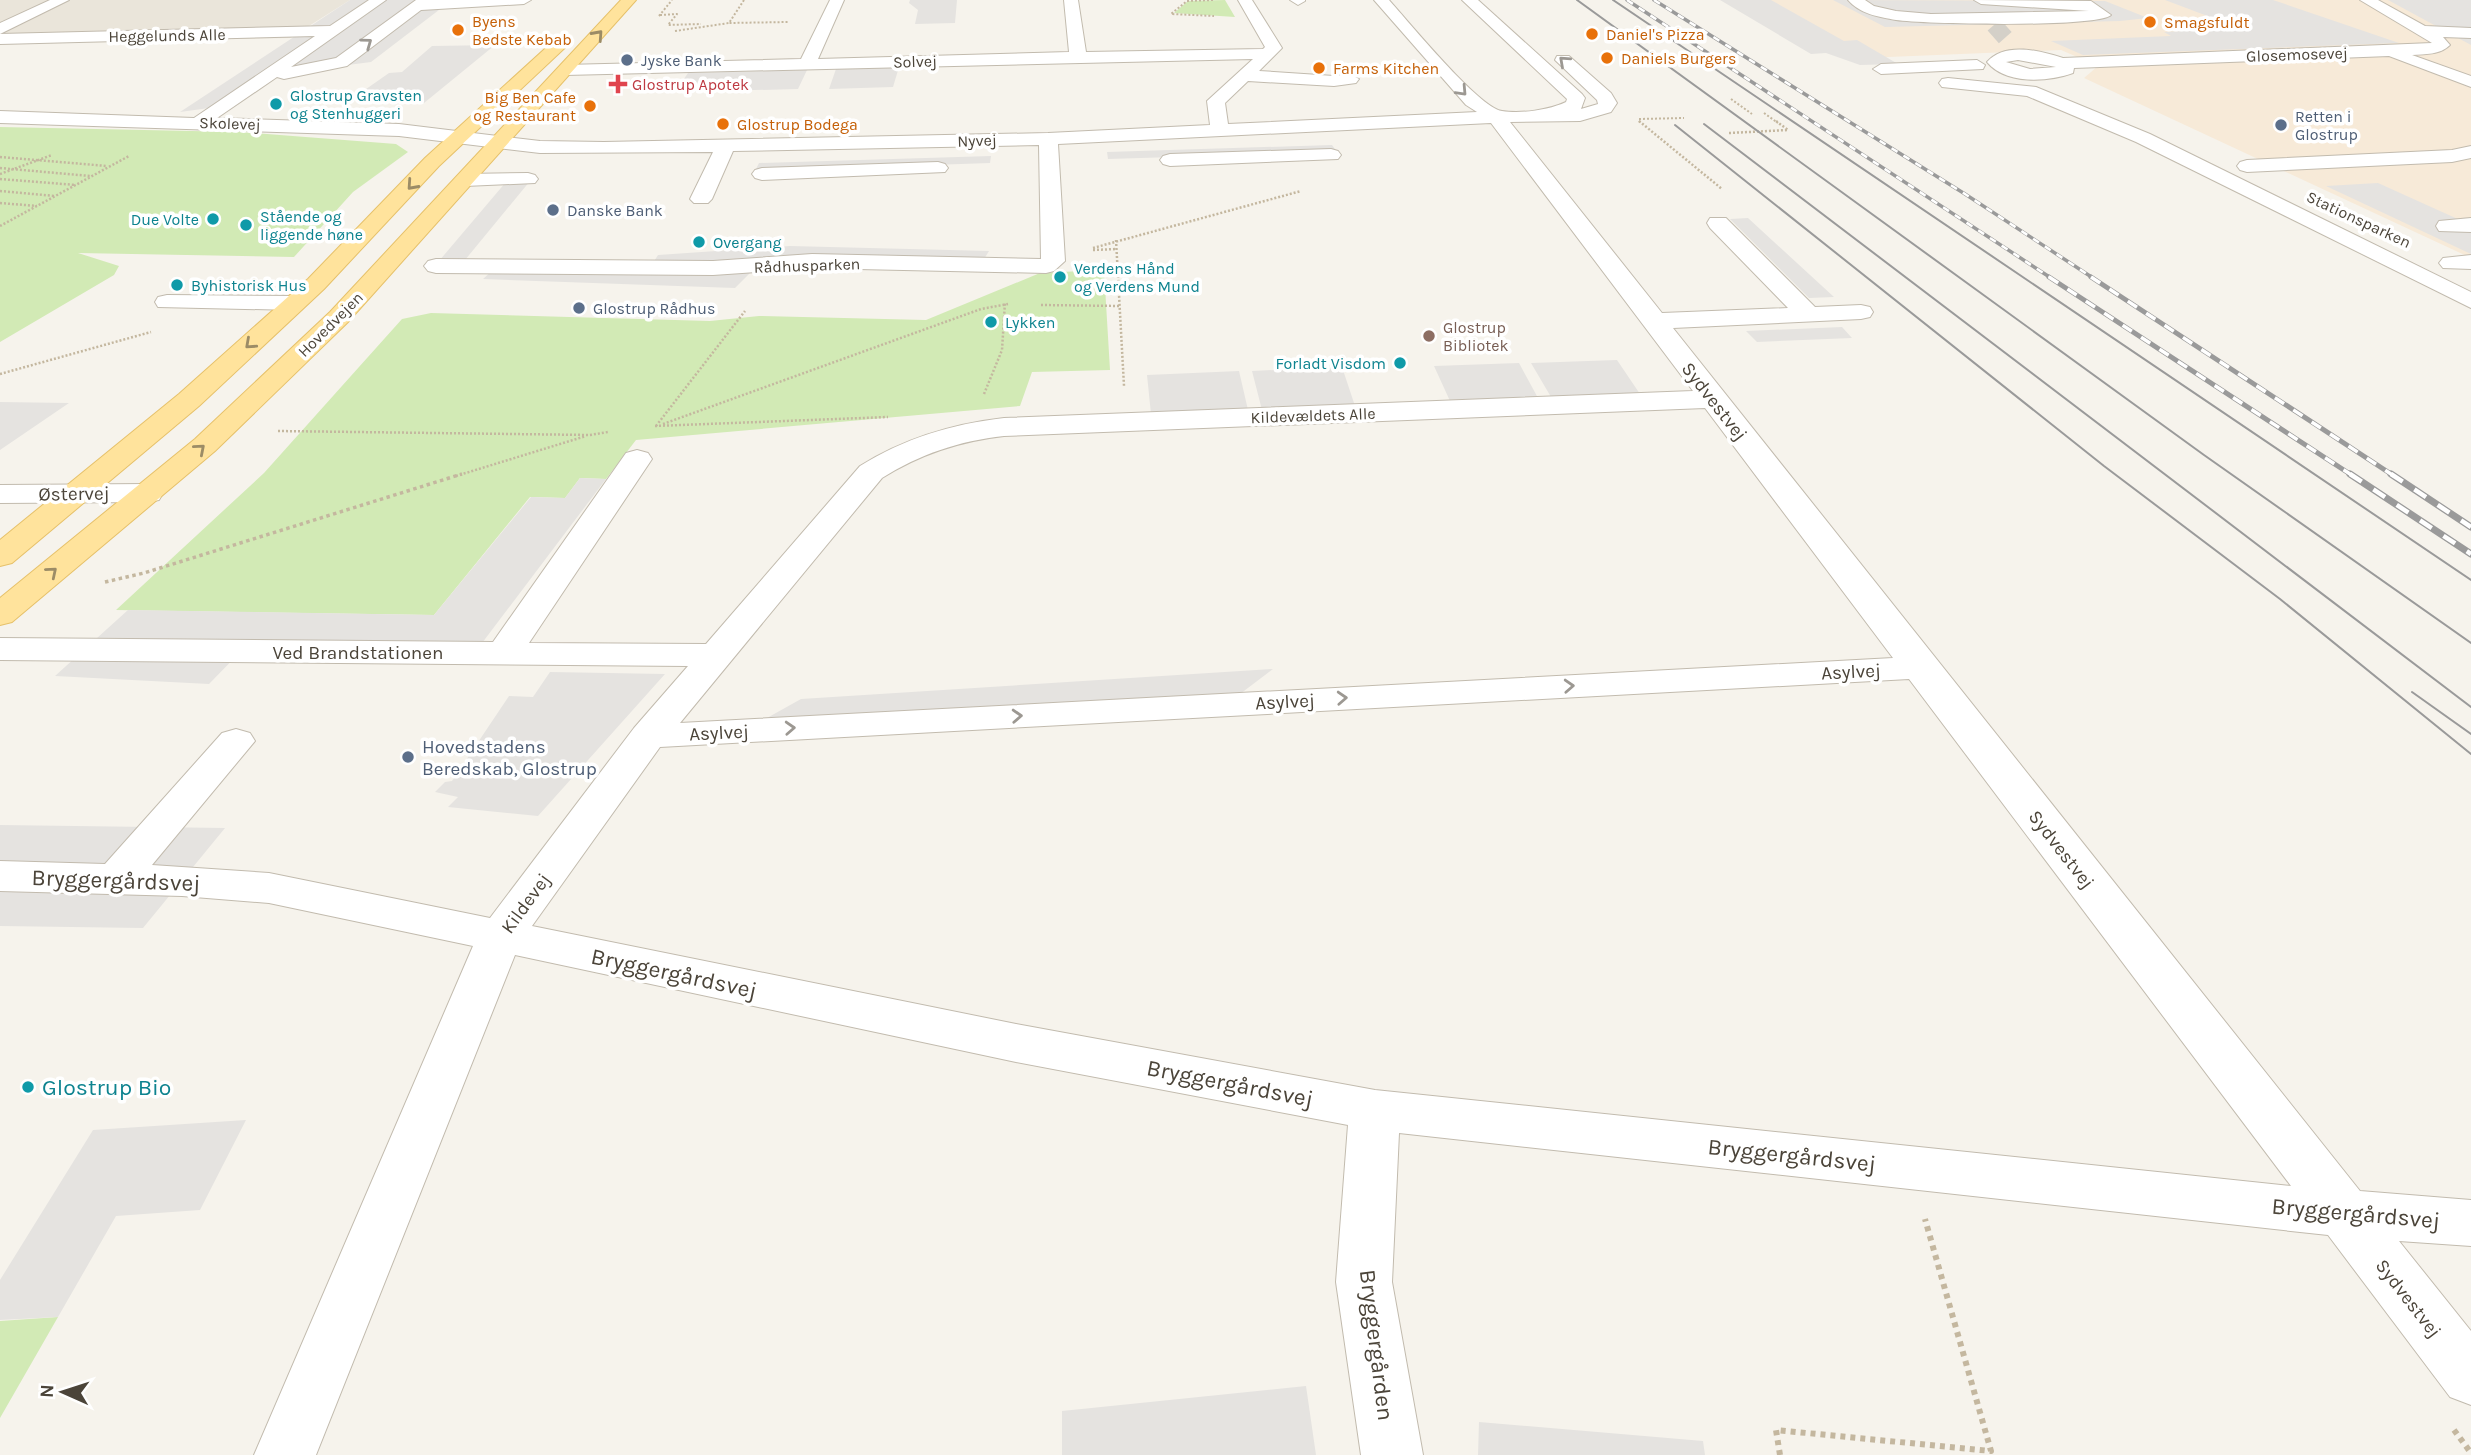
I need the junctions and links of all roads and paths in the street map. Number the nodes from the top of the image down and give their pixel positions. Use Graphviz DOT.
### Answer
graph roads {
  1 [pos="62,0"];
  2 [pos="379,0"];
  3 [pos="524,0"];
  4 [pos="629,0"];
  5 [pos="672,0"];
  6 [pos="744,0"];
  7 [pos="837,0"];
  8 [pos="1071,0"];
  9 [pos="1223,0"];
  10 [pos="1245,0"];
  11 [pos="1381,0"];
  12 [pos="1399,0"];
  13 [pos="1469,0"];
  14 [pos="1855,0"];
  15 [pos="1968,0"];
  16 [pos="1981,0"];
  17 [pos="2367,0"];
  18 [pos="474,1"];
  19 [pos="422,3"];
  20 [pos="1256,19"];
  21 [pos="827,21"];
  22 [pos="1990,22"];
  23 [pos="729,23"];
  24 [pos="714,24"];
  25 [pos="581,25"];
  26 [pos="0,29"];
  27 [pos="333,31"];
  28 [pos="2422,31"];
  29 [pos="600,33"];
  30 [pos="2471,33"];
  31 [pos="0,39"];
  32 [pos="2009,42"];
  33 [pos="1881,50"];
  34 [pos="2385,51"];
  35 [pos="1555,52"];
  36 [pos="1265,54"];
  37 [pos="1077,56"];
  38 [pos="2023,56"];
  39 [pos="297,57"];
  40 [pos="807,64"];
  41 [pos="326,65"];
  42 [pos="1998,65"];
  43 [pos="1914,68"];
  44 [pos="2057,68"];
  45 [pos="1881,69"];
  46 [pos="565,70"];
  47 [pos="1242,75"];
  48 [pos="1350,79"];
  49 [pos="1948,83"];
  50 [pos="259,84"];
  51 [pos="2081,87"];
  52 [pos="1322,90"];
  53 [pos="2469,92"];
  54 [pos="1223,93"];
  55 [pos="1731,99"];
  56 [pos="1538,107"];
  57 [pos="1764,113"];
  58 [pos="1752,114"];
  59 [pos="2144,116"];
  60 [pos="0,117"];
  61 [pos="1496,117"];
  62 [pos="1684,118"];
  63 [pos="1646,119"];
  64 [pos="200,122"];
  65 [pos="2168,128"];
  66 [pos="1221,132"];
  67 [pos="1729,133"];
  68 [pos="459,136"];
  69 [pos="1048,139"];
  70 [pos="500,143"];
  71 [pos="725,147"];
  72 [pos="2471,152"];
  73 [pos="132,153"];
  74 [pos="1331,155"];
  75 [pos="2225,155"];
  76 [pos="0,157"];
  77 [pos="2402,158"];
  78 [pos="1150,161"];
  79 [pos="1061,164"];
  80 [pos="1026,165"];
  81 [pos="110,166"];
  82 [pos="2247,166"];
  83 [pos="963,167"];
  84 [pos="0,168"];
  85 [pos="2471,173"];
  86 [pos="762,174"];
  87 [pos="91,176"];
  88 [pos="528,178"];
  89 [pos="0,179"];
  90 [pos="465,180"];
  91 [pos="2283,183"];
  92 [pos="76,185"];
  93 [pos="1311,188"];
  94 [pos="0,191"];
  95 [pos="57,196"];
  96 [pos="701,199"];
  97 [pos="0,203"];
  98 [pos="38,206"];
  99 [pos="1718,223"];
  100 [pos="2471,225"];
  101 [pos="0,226"];
  102 [pos="2447,226"];
  103 [pos="1116,240"];
  104 [pos="1116,249"];
  105 [pos="2427,251"];
  106 [pos="466,252"];
  107 [pos="399,254"];
  108 [pos="436,266"];
  109 [pos="2464,266"];
  110 [pos="1012,267"];
  111 [pos="2471,301"];
  112 [pos="167,302"];
  113 [pos="295,303"];
  114 [pos="1005,304"];
  115 [pos="1018,304"];
  116 [pos="1031,304"];
  117 [pos="1121,306"];
  118 [pos="746,311"];
  119 [pos="1861,312"];
  120 [pos="1808,314"];
  121 [pos="1653,321"];
  122 [pos="159,329"];
  123 [pos="0,374"];
  124 [pos="1714,399"];
  125 [pos="1126,422"];
  126 [pos="656,426"];
  127 [pos="977,429"];
  128 [pos="221,430"];
  129 [pos="616,431"];
  130 [pos="905,432"];
  131 [pos="590,435"];
  132 [pos="640,444"];
  133 [pos="79,493"];
  134 [pos="148,493"];
  135 [pos="0,495"];
  136 [pos="0,556"];
  137 [pos="9,608"];
  138 [pos="0,649"];
  139 [pos="504,653"];
  140 [pos="716,655"];
  141 [pos="1921,667"];
  142 [pos="648,736"];
  143 [pos="236,741"];
  144 [pos="0,876"];
  145 [pos="116,879"];
  146 [pos="500,937"];
  147 [pos="1376,1110"];
  148 [pos="1910,1167"];
  149 [pos="2345,1214"];
  150 [pos="2471,1223"];
  151 [pos="2471,1377"];
  152 [pos="285,1455"];
  153 [pos="1392,1455"];
  154 [pos="1780,1455"];
  1 -- 26 [label="street"];
  2 -- 27 [label="street"];
  3 -- 18 [label="street"];
  4 -- 29 [label="main road, Hovedvejen"];
  5 -- 24 [label="path"];
  6 -- 23 [label="path"];
  7 -- 21 [label="street"];
  8 -- 37 [label="street"];
  9 -- 20 [label="path"];
  10 -- 20 [label="street"];
  11 -- 61 [label="street, Sydvestvej, one-way"];
  12 -- 61 [label="street, Sydvestvej"];
  13 -- 56 [label="street"];
  14 -- 22 [label="street"];
  15 -- 22 [label="street"];
  16 -- 22 [label="street"];
  17 -- 28 [label="street, Glosemosevej"];
  18 -- 19 [label="street"];
  41 -- 19 [label="street, one-way"];
  20 -- 36 [label="street"];
  21 -- 23 [label="path"];
  21 -- 40 [label="street"];
  23 -- 24 [label="path"];
  24 -- 29 [label="path"];
  25 -- 68 [label="main road, Hovedvejen"];
  27 -- 31 [label="street, Heggelunds Alle"];
  27 -- 39 [label="street"];
  28 -- 30 [label="street"];
  28 -- 34 [label="street, Glosemosevej"];
  46 -- 29 [label="main road, Hovedvejen, one-way"];
  32 -- 38 [label="street"];
  33 -- 43 [label="street"];
  34 -- 44 [label="street, Glosemosevej"];
  34 -- 53 [label="street"];
  56 -- 35 [label="street, one-way"];
  36 -- 37 [label="street, Solvej"];
  36 -- 47 [label="street"];
  37 -- 40 [label="street, Solvej"];
  38 -- 42 [label="street"];
  38 -- 44 [label="street"];
  39 -- 41 [label="street"];
  39 -- 50 [label="street"];
  40 -- 46 [label="street, Solvej"];
  41 -- 50 [label="street"];
  42 -- 43 [label="street"];
  42 -- 44 [label="street"];
  43 -- 45 [label="street"];
  44 -- 51 [label="street"];
  46 -- 70 [label="main road, Hovedvejen"];
  47 -- 48 [label="street"];
  47 -- 54 [label="street"];
  49 -- 111 [label="street"];
  50 -- 64 [label="street"];
  52 -- 54 [label="street"];
  54 -- 66 [label="street"];
  55 -- 58 [label="path"];
  56 -- 61 [label="street, Nyvej"];
  57 -- 67 [label="path"];
  59 -- 65 [label="street"];
  60 -- 64 [label="street, Skolevej"];
  61 -- 66 [label="street, Nyvej"];
  61 -- 121 [label="street, Sydvestvej"];
  62 -- 63 [label="path"];
  64 -- 68 [label="street, Skolevej"];
  66 -- 69 [label="street, Nyvej"];
  68 -- 70 [label="street, Nyvej"];
  68 -- 113 [label="main road, Hovedvejen, one-way"];
  69 -- 71 [label="street, Nyvej"];
  69 -- 79 [label="street, Rådhusparken"];
  70 -- 71 [label="street, Nyvej"];
  70 -- 90 [label="main road, Hovedvejen"];
  71 -- 96 [label="street"];
  72 -- 77 [label="street, Stationsparken"];
  73 -- 81 [label="path"];
  74 -- 78 [label="street"];
  75 -- 82 [label="street, Stationsparken"];
  76 -- 81 [label="path"];
  77 -- 82 [label="street, Stationsparken"];
  77 -- 85 [label="street, Stationsparken"];
  79 -- 80 [label="street"];
  79 -- 110 [label="street, Rådhusparken"];
  81 -- 87 [label="path"];
  82 -- 91 [label="street, Stationsparken"];
  83 -- 86 [label="street"];
  84 -- 87 [label="path"];
  87 -- 92 [label="path"];
  88 -- 90 [label="street"];
  89 -- 92 [label="path"];
  90 -- 107 [label="main road, Hovedvejen"];
  92 -- 95 [label="path"];
  93 -- 103 [label="path"];
  94 -- 95 [label="path"];
  95 -- 98 [label="path"];
  97 -- 98 [label="path"];
  98 -- 101 [label="path"];
  99 -- 120 [label="street"];
  100 -- 102 [label="street"];
  103 -- 104 [label="path"];
  103 -- 104 [label="path"];
  104 -- 117 [label="path"];
  105 -- 109 [label="street, Stationsparken"];
  106 -- 107 [label="street"];
  107 -- 128 [label="main road, Hovedvejen"];
  108 -- 110 [label="street, Rådhusparken"];
  110 -- 114 [label="path"];
  112 -- 113 [label="street"];
  113 -- 133 [label="main road, Hovedvejen, one-way"];
  114 -- 115 [label="path"];
  114 -- 126 [label="path"];
  114 -- 127 [label="path"];
  116 -- 117 [label="path"];
  117 -- 125 [label="path"];
  118 -- 126 [label="path"];
  119 -- 120 [label="street"];
  120 -- 121 [label="street"];
  121 -- 124 [label="street, Sydvestvej"];
  122 -- 123 [label="path"];
  124 -- 125 [label="street, Kildevældets Alle"];
  124 -- 141 [label="street, Sydvestvej"];
  125 -- 127 [label="street, Kildevældets Alle"];
  126 -- 130 [label="path"];
  126 -- 132 [label="path"];
  126 -- 132 [label="path"];
  127 -- 130 [label="street, Kildevældets Alle"];
  128 -- 131 [label="path"];
  134 -- 128 [label="main road, Hovedvejen, one-way"];
  129 -- 131 [label="path"];
  130 -- 140 [label="street, Kildevej"];
  131 -- 137 [label="path"];
  132 -- 139 [label="street"];
  133 -- 134 [label="street, Østervej"];
  133 -- 135 [label="street, Østervej"];
  133 -- 136 [label="main road, Hovedvejen"];
  137 -- 134 [label="main road, Hovedvejen, one-way"];
  138 -- 139 [label="street, Ved Brandstationen"];
  139 -- 140 [label="street, Ved Brandstationen"];
  140 -- 142 [label="street, Kildevej"];
  142 -- 141 [label="street, Asylvej, one-way"];
  141 -- 149 [label="street, Sydvestvej"];
  142 -- 146 [label="street, Kildevej"];
  143 -- 145 [label="street"];
  144 -- 145 [label="street, Bryggergårdsvej"];
  145 -- 146 [label="street, Bryggergårdsvej"];
  146 -- 147 [label="street, Bryggergårdsvej"];
  146 -- 152 [label="street, Kildevej"];
  147 -- 148 [label="street, Bryggergårdsvej"];
  147 -- 153 [label="street, Bryggergården"];
  148 -- 149 [label="street, Bryggergårdsvej"];
  148 -- 154 [label="path"];
  149 -- 150 [label="street, Bryggergårdsvej"];
  149 -- 151 [label="street, Sydvestvej"];
}
